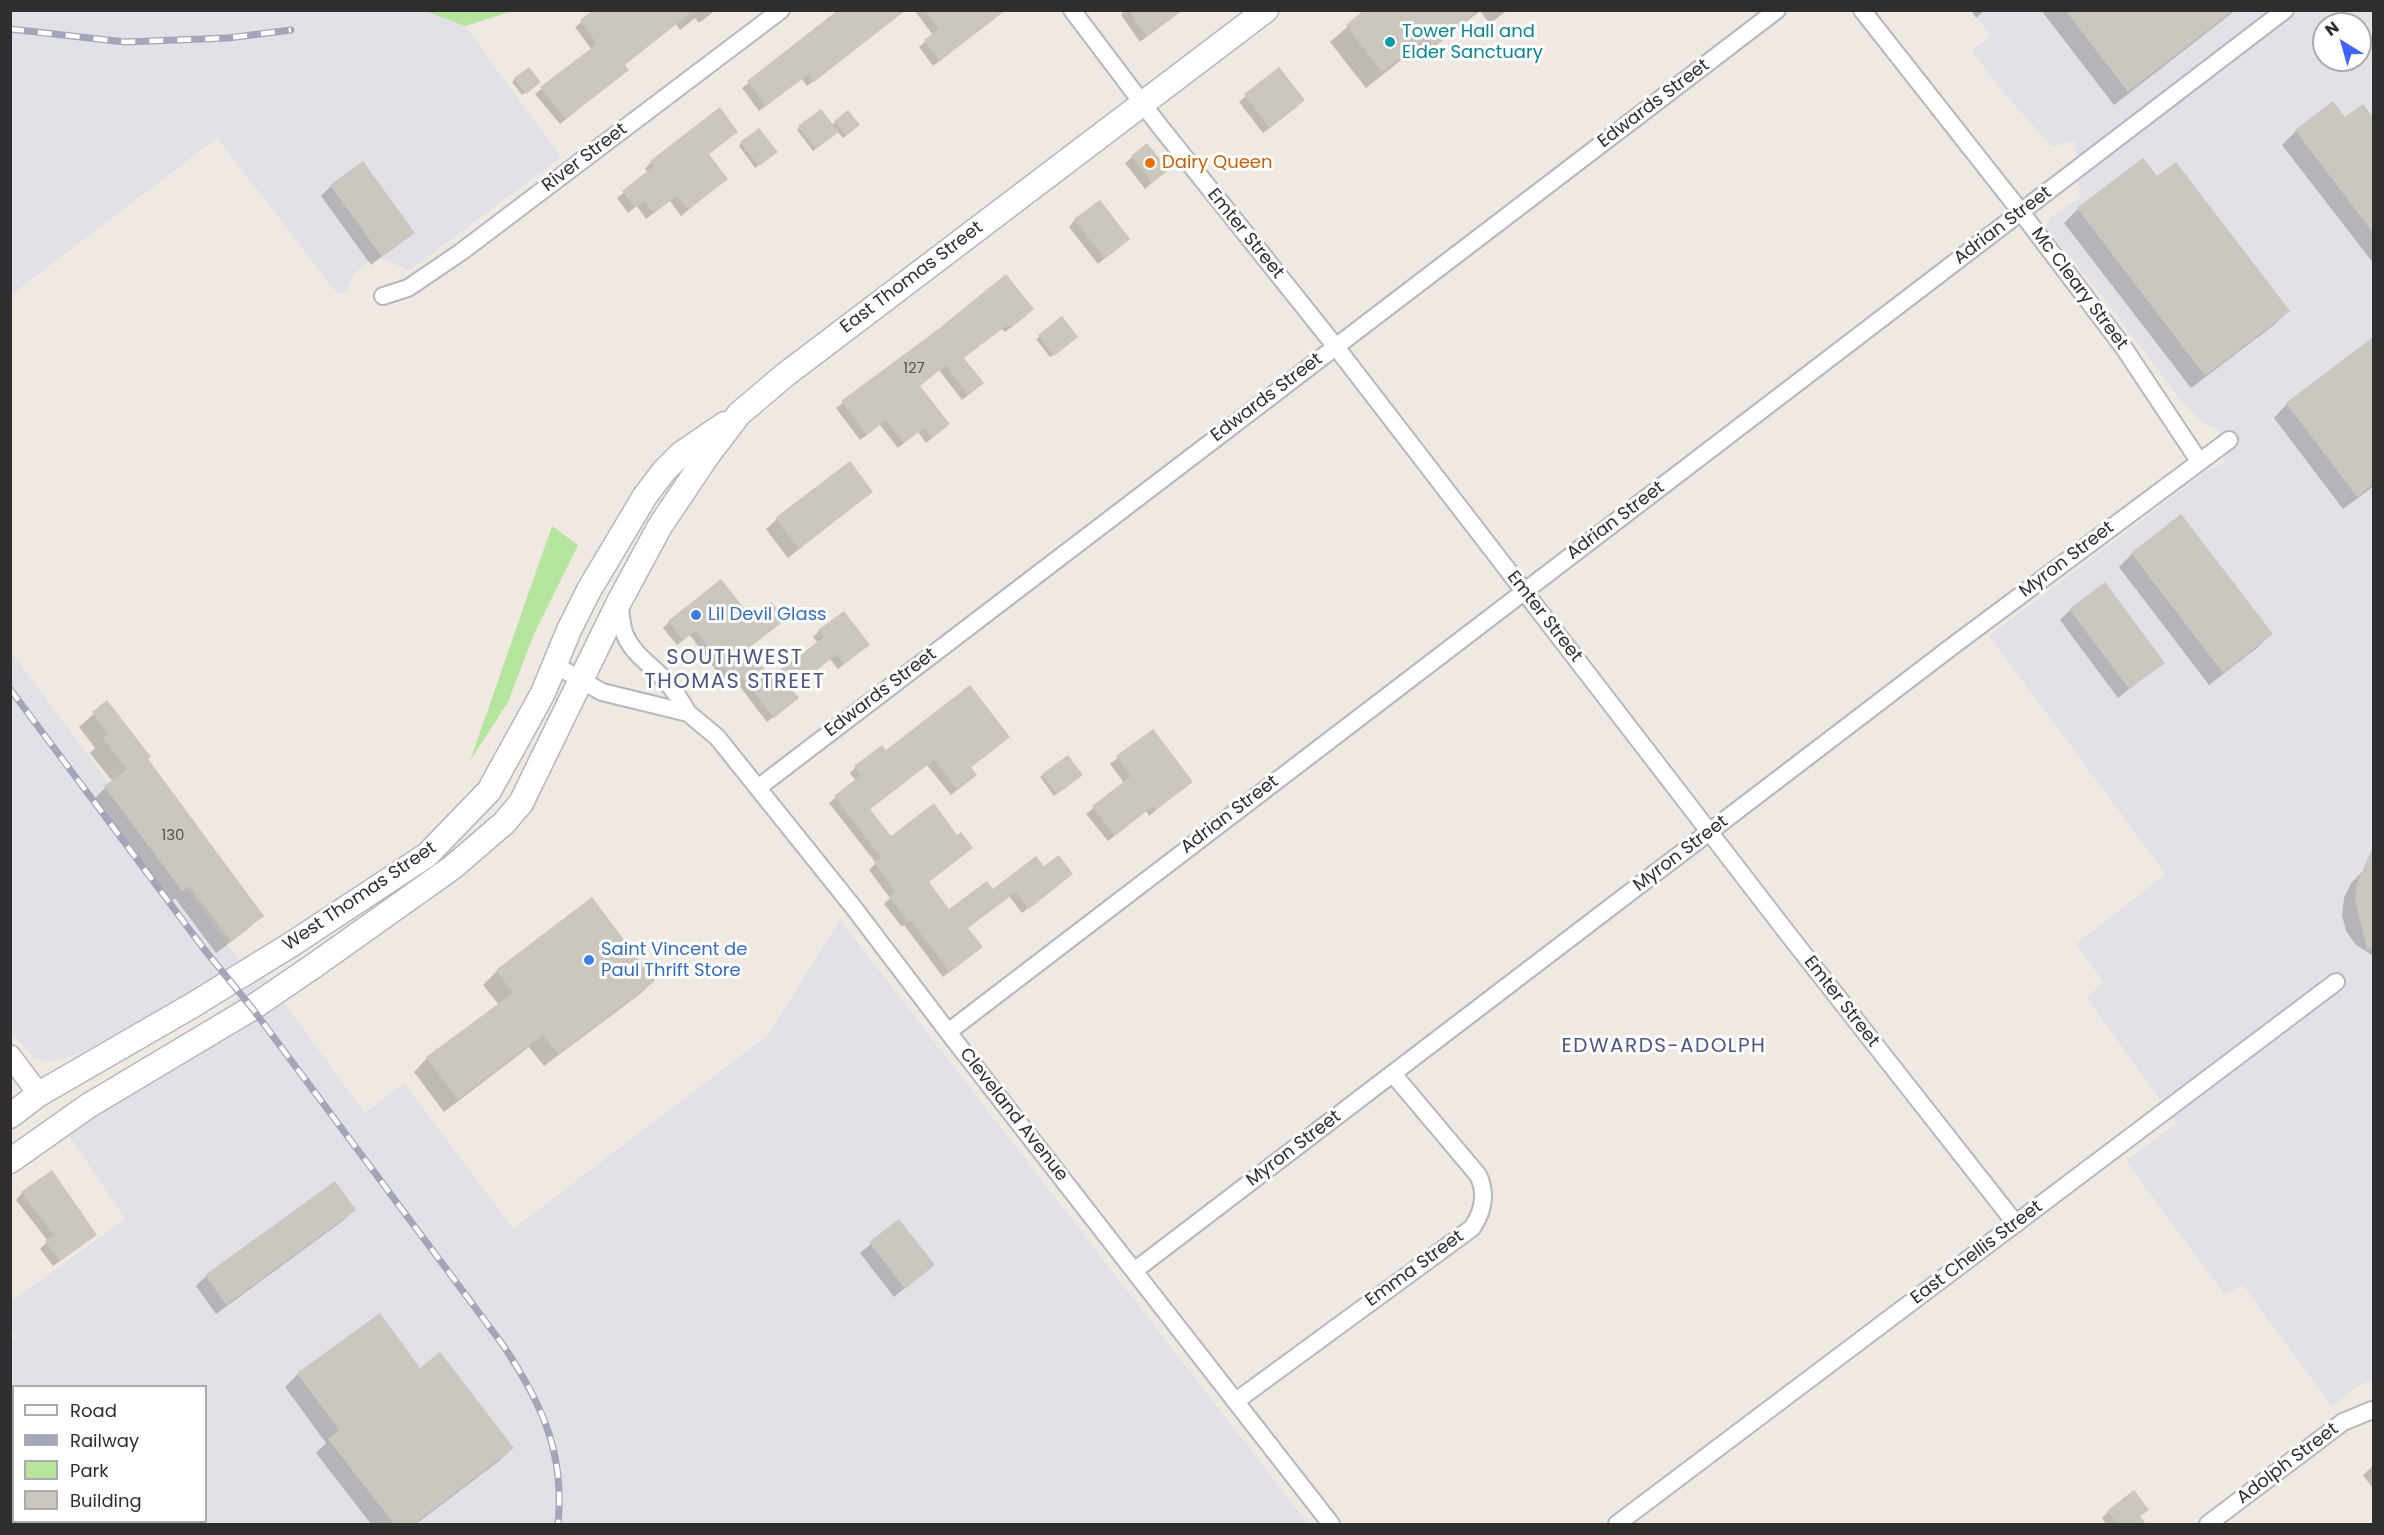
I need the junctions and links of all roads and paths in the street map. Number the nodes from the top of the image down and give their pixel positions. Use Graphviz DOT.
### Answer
graph roads {
  1 [pos="781,10"];
  2 [pos="1072,10"];
  3 [pos="1266,10"];
  4 [pos="1777,10"];
  5 [pos="1862,10"];
  6 [pos="2285,10"];
  7 [pos="1143,104"];
  8 [pos="2021,212"];
  9 [pos="383,296"];
  10 [pos="1336,347"];
  11 [pos="739,414"];
  12 [pos="2229,440"];
  13 [pos="2199,461"];
  14 [pos="1524,591"];
  15 [pos="619,602"];
  16 [pos="555,665"];
  17 [pos="581,681"];
  18 [pos="688,713"];
  19 [pos="759,787"];
  20 [pos="1711,832"];
  21 [pos="2336,982"];
  22 [pos="948,1032"];
  23 [pos="10,1056"];
  24 [pos="1393,1074"];
  25 [pos="39,1094"];
  26 [pos="10,1116"];
  27 [pos="10,1153"];
  28 [pos="10,1161"];
  29 [pos="2016,1224"];
  30 [pos="1134,1270"];
  31 [pos="1236,1401"];
  32 [pos="2372,1410"];
  33 [pos="1331,1524"];
  34 [pos="1617,1524"];
  35 [pos="2208,1524"];
  1 -- 9 [label="street, River Street"];
  2 -- 7 [label="street, Emter Street"];
  3 -- 7 [label="main road, East Thomas Street"];
  4 -- 10 [label="street, Edwards Street"];
  5 -- 8 [label="street, Mc Cleary Street"];
  6 -- 8 [label="street, Adrian Street"];
  7 -- 10 [label="street, Emter Street"];
  7 -- 11 [label="main road, East Thomas Street"];
  8 -- 13 [label="street, Mc Cleary Street"];
  8 -- 14 [label="street, Adrian Street"];
  10 -- 14 [label="street, Emter Street"];
  10 -- 19 [label="street, Edwards Street"];
  11 -- 15 [label="main road, East Thomas Street"];
  11 -- 16 [label="main road, West Thomas Street"];
  12 -- 13 [label="street, Myron Street"];
  13 -- 20 [label="street, Myron Street"];
  14 -- 20 [label="street, Emter Street"];
  14 -- 22 [label="street, Adrian Street"];
  15 -- 17 [label="main road, West Thomas Street"];
  15 -- 18 [label="street, Cleveland Avenue"];
  16 -- 17 [label="street, Cleveland Avenue"];
  16 -- 25 [label="main road, West Thomas Street"];
  17 -- 18 [label="street, Cleveland Avenue"];
  17 -- 28 [label="main road, West Thomas Street"];
  18 -- 19 [label="street, Cleveland Avenue"];
  19 -- 22 [label="street, Cleveland Avenue"];
  20 -- 24 [label="street, Myron Street"];
  20 -- 29 [label="street, Emter Street"];
  21 -- 29 [label="street, East Chellis Street"];
  22 -- 30 [label="street, Cleveland Avenue"];
  23 -- 25 [label="street"];
  24 -- 30 [label="street, Myron Street"];
  24 -- 31 [label="street, Emma Street"];
  25 -- 26 [label="main road, West Thomas Street"];
  25 -- 27 [label="main road"];
  29 -- 34 [label="street, East Chellis Street"];
  30 -- 31 [label="street, Cleveland Avenue"];
  31 -- 33 [label="street, Cleveland Avenue"];
  32 -- 35 [label="street, Adolph Street"];
}
